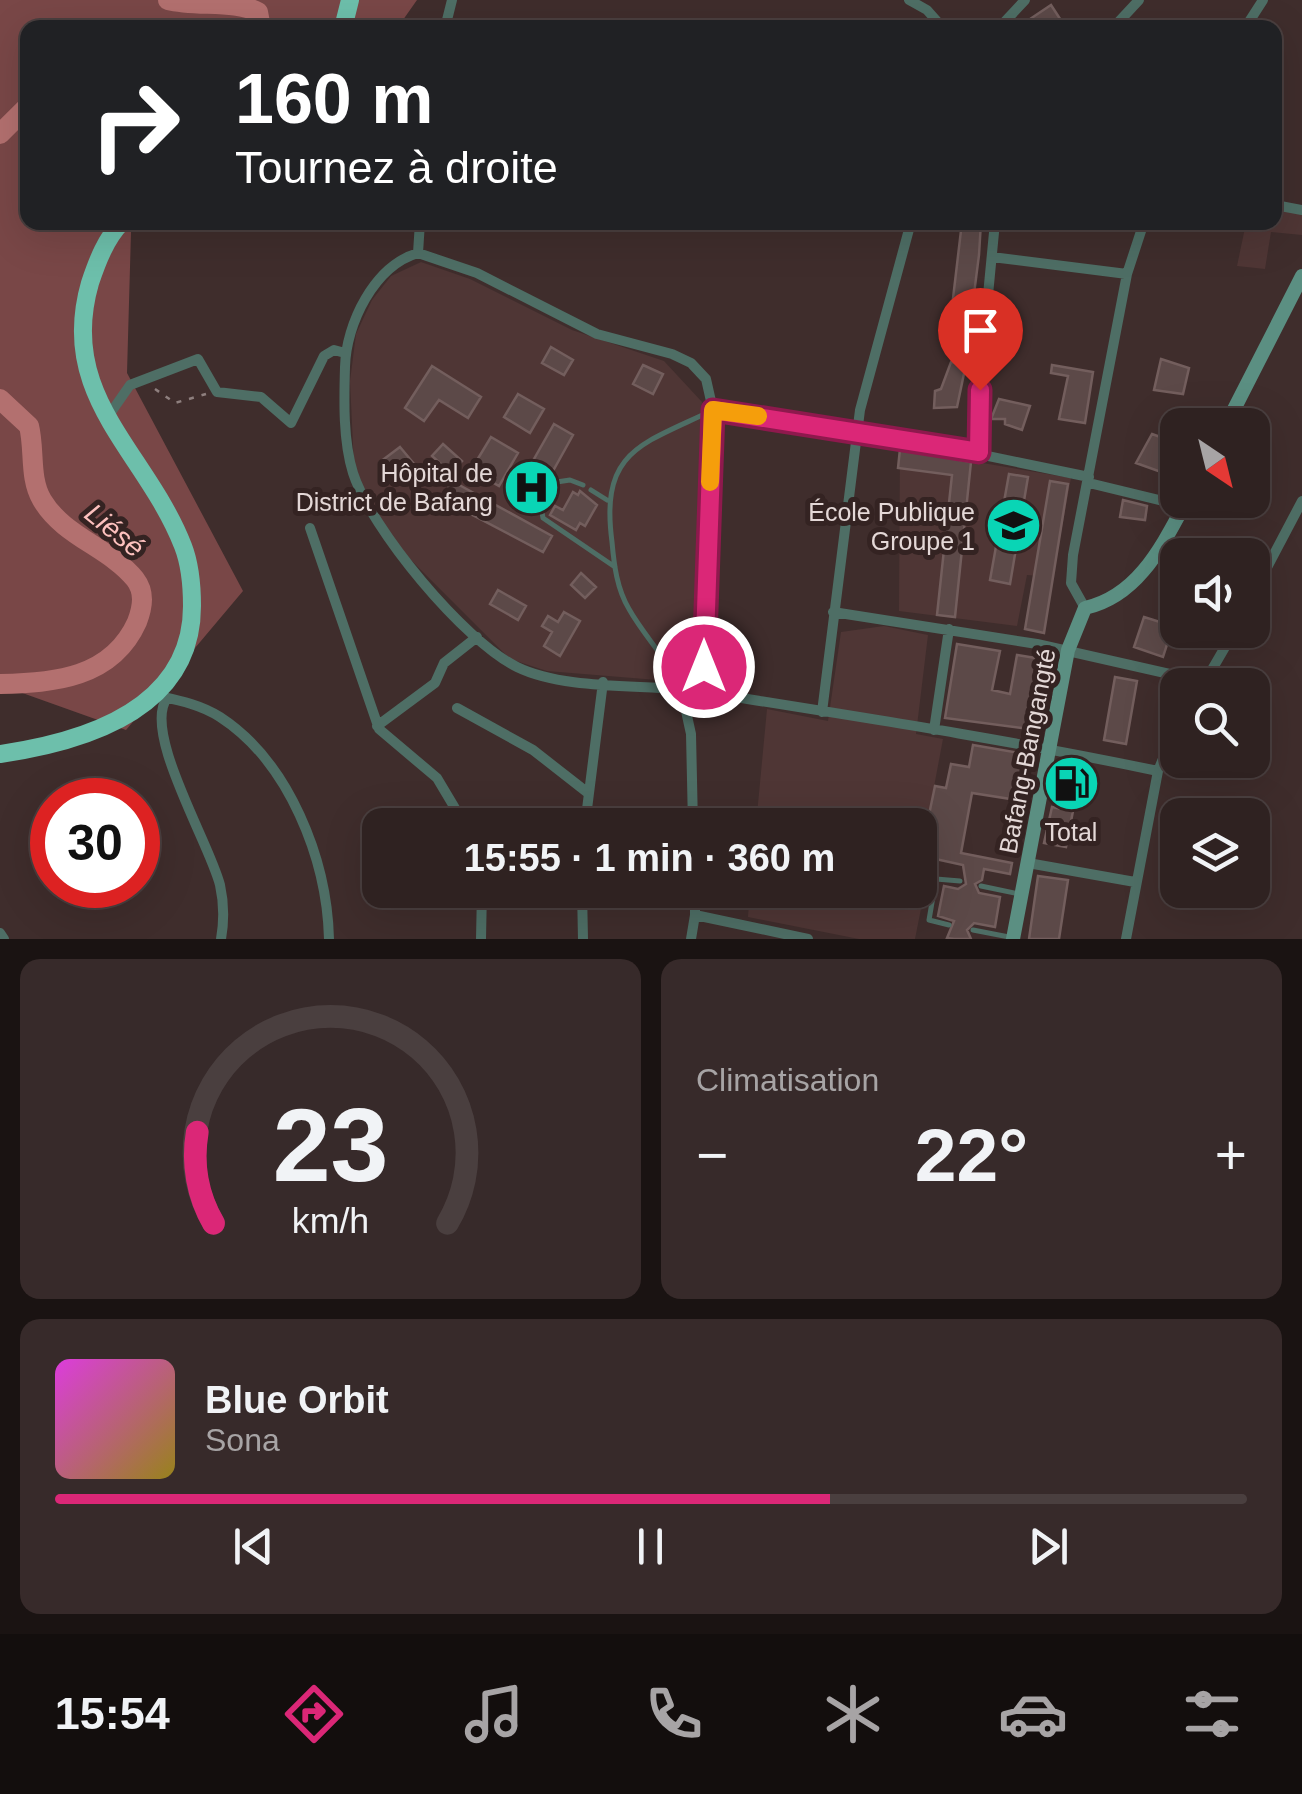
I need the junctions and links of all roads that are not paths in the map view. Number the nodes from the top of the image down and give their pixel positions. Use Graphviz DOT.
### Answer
graph roads {
  1 [pos="909,0"];
  2 [pos="1026,0"];
  3 [pos="1138,0"];
  4 [pos="936,20"];
  5 [pos="1007,20"];
  6 [pos="1120,20"];
  7 [pos="117,230"];
  8 [pos="419,230"];
  9 [pos="909,230"];
  10 [pos="994,230"];
  11 [pos="1141,230"];
  12 [pos="418,253"];
  13 [pos="992,257"];
  14 [pos="1127,274"];
  15 [pos="1302,276"];
  16 [pos="345,353"];
  17 [pos="1235,408"];
  18 [pos="713,410"];
  19 [pos="106,419"];
  20 [pos="858,430"];
  21 [pos="979,452"];
  22 [pos="1089,480"];
  23 [pos="583,485"];
  24 [pos="591,490"];
  25 [pos="1160,497"];
  26 [pos="606,500"];
  27 [pos="1302,500"];
  28 [pos="1176,518"];
  29 [pos="310,528"];
  30 [pos="1270,561"];
  31 [pos="615,568"];
  32 [pos="1085,608"];
  33 [pos="833,612"];
  34 [pos="948,629"];
  35 [pos="477,637"];
  36 [pos="1068,650"];
  37 [pos="1160,673"];
  38 [pos="603,682"];
  39 [pos="704,691"];
  40 [pos="682,692"];
  41 [pos="161,697"];
  42 [pos="457,708"];
  43 [pos="822,712"];
  44 [pos="378,726"];
  45 [pos="934,730"];
  46 [pos="1048,751"];
  47 [pos="0,754"];
  48 [pos="1160,766"];
  49 [pos="1158,771"];
  50 [pos="588,793"];
  51 [pos="455,808"];
  52 [pos="587,808"];
  53 [pos="693,808"];
  54 [pos="1028,863"];
  55 [pos="960,881"];
  56 [pos="1135,882"];
  57 [pos="981,886"];
  58 [pos="1022,895"];
  59 [pos="482,908"];
  60 [pos="583,908"];
  61 [pos="695,908"];
  62 [pos="695,915"];
  63 [pos="949,925"];
  64 [pos="973,930"];
  65 [pos="785,937"];
  66 [pos="1013,938"];
  67 [pos="222,939"];
  68 [pos="329,939"];
  69 [pos="481,939"];
  70 [pos="584,939"];
  71 [pos="691,939"];
  72 [pos="808,939"];
  73 [pos="1126,939"];
  1 -- 4 [label="street"];
  2 -- 5 [label="street"];
  3 -- 6 [label="street"];
  7 -- 19 [label="highway"];
  8 -- 12 [label="street"];
  9 -- 20 [label="street"];
  10 -- 13 [label="street"];
  11 -- 14 [label="street"];
  12 -- 16 [label="street"];
  12 -- 18 [label="street"];
  13 -- 14 [label="street"];
  13 -- 21 [label="street"];
  14 -- 22 [label="street"];
  15 -- 17 [label="street"];
  16 -- 19 [label="street"];
  16 -- 35 [label="street"];
  18 -- 20 [label="street"];
  18 -- 26 [label="lane"];
  18 -- 39 [label="street"];
  19 -- 41 [label="highway"];
  20 -- 21 [label="street"];
  20 -- 33 [label="street"];
  21 -- 22 [label="street"];
  22 -- 25 [label="street"];
  22 -- 32 [label="street"];
  23 -- 31 [label="lane"];
  24 -- 26 [label="lane"];
  26 -- 31 [label="lane"];
  27 -- 30 [label="street"];
  28 -- 32 [label="street"];
  29 -- 44 [label="street"];
  31 -- 40 [label="lane"];
  32 -- 36 [label="street, Bafang-Bangangté"];
  33 -- 34 [label="street"];
  33 -- 43 [label="street"];
  34 -- 36 [label="street"];
  34 -- 45 [label="street"];
  35 -- 38 [label="street"];
  35 -- 44 [label="street"];
  36 -- 37 [label="street"];
  36 -- 46 [label="street, Bafang-Bangangté"];
  38 -- 40 [label="street"];
  38 -- 50 [label="street"];
  39 -- 40 [label="street"];
  39 -- 43 [label="street"];
  40 -- 53 [label="street"];
  41 -- 47 [label="highway"];
  41 -- 67 [label="street"];
  41 -- 68 [label="street"];
  42 -- 50 [label="street"];
  43 -- 45 [label="street"];
  44 -- 51 [label="street"];
  45 -- 46 [label="street"];
  46 -- 49 [label="street"];
  46 -- 54 [label="street, Bafang-Bangangté"];
  48 -- 49 [label="street"];
  49 -- 56 [label="street"];
  50 -- 52 [label="street"];
  54 -- 56 [label="street"];
  54 -- 58 [label="street, Bafang-Bangangté"];
  55 -- 63 [label="lane"];
  56 -- 73 [label="street"];
  57 -- 58 [label="lane"];
  58 -- 66 [label="street, Bafang-Bangangté"];
  59 -- 69 [label="street"];
  60 -- 70 [label="street"];
  61 -- 62 [label="street"];
  62 -- 65 [label="street"];
  62 -- 71 [label="street"];
  64 -- 66 [label="lane"];
  65 -- 72 [label="street"];
}
